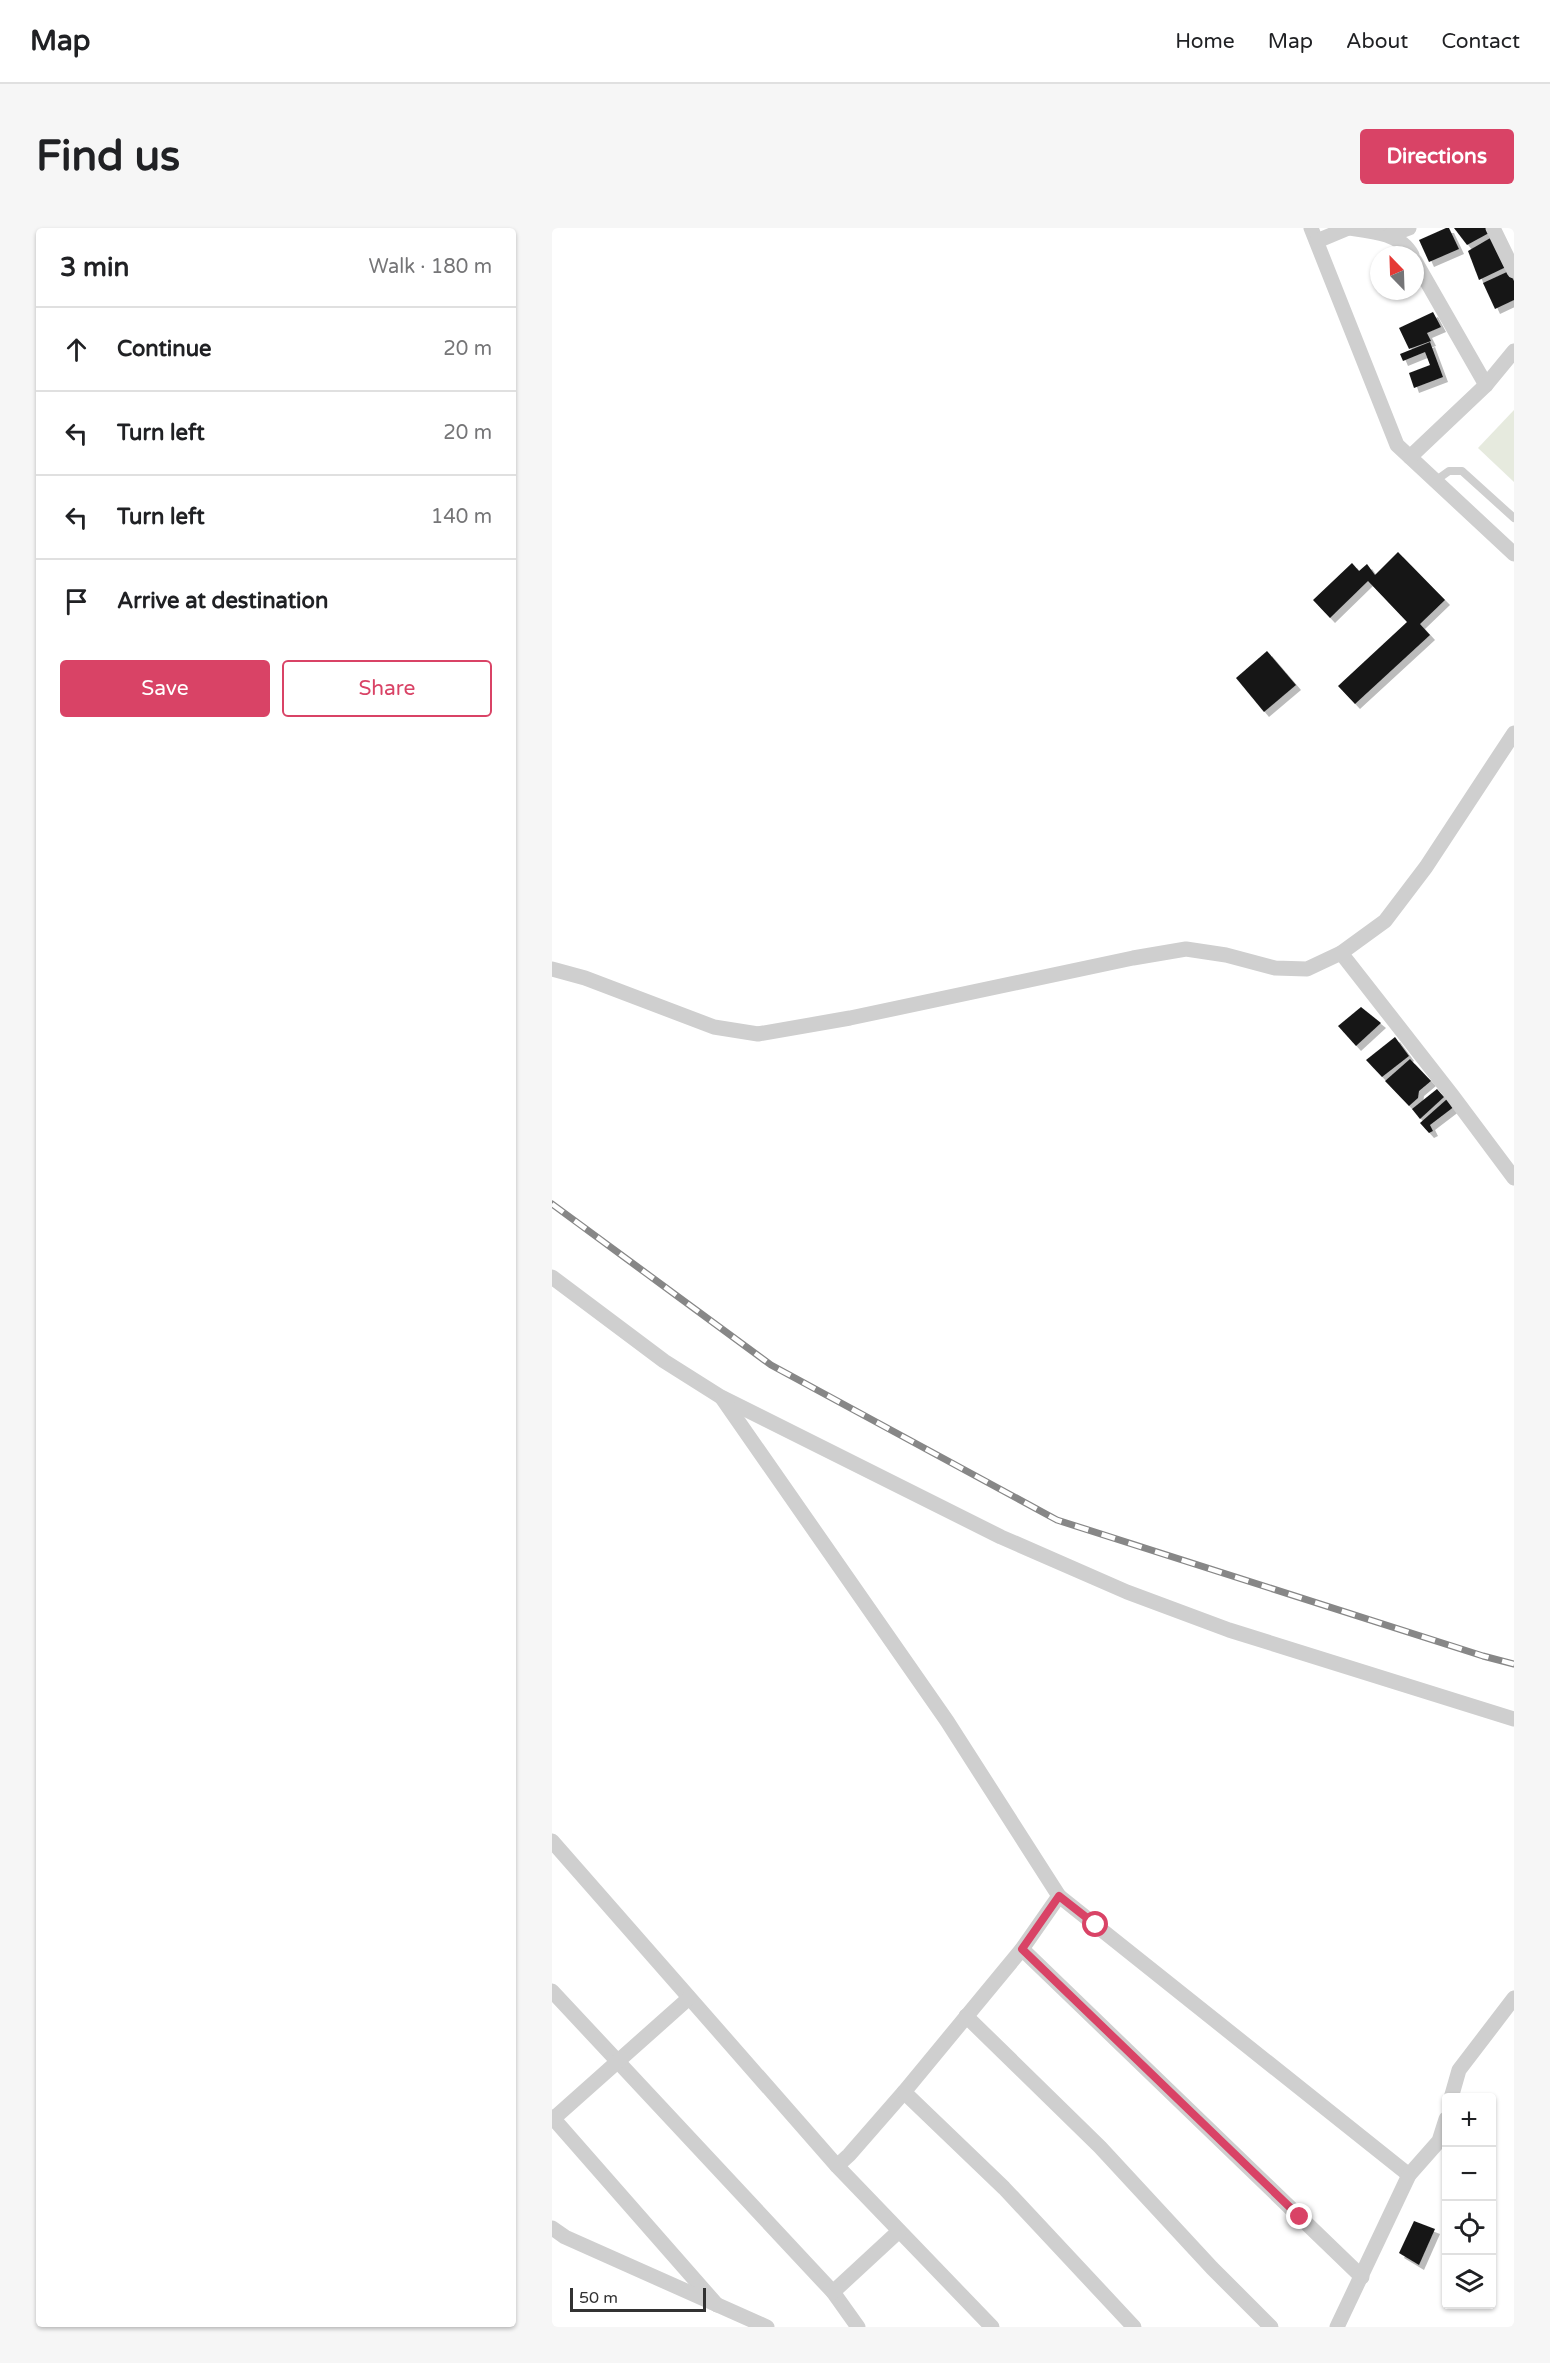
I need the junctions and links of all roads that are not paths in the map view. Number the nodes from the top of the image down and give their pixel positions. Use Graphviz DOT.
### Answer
graph roads {
  1 [pos="1348,228"];
  2 [pos="1409,228"];
  3 [pos="1494,228"];
  4 [pos="1314,235"];
  5 [pos="1390,236"];
  6 [pos="1404,246"];
  7 [pos="1514,271"];
  8 [pos="1424,277"];
  9 [pos="1514,351"];
  10 [pos="1486,385"];
  11 [pos="1410,457"];
  12 [pos="1435,481"];
  13 [pos="1514,518"];
  14 [pos="1514,554"];
  15 [pos="1514,733"];
  16 [pos="1341,953"];
  17 [pos="552,969"];
  18 [pos="1514,1178"];
  19 [pos="552,1277"];
  20 [pos="721,1397"];
  21 [pos="1514,1719"];
  22 [pos="552,1841"];
  23 [pos="1059,1896"];
  24 [pos="1022,1949"];
  25 [pos="552,1991"];
  26 [pos="690,1998"];
  27 [pos="1514,1998"];
  28 [pos="966,2016"];
  29 [pos="618,2062"];
  30 [pos="904,2092"];
  31 [pos="1452,2093"];
  32 [pos="552,2118"];
  33 [pos="1442,2132"];
  34 [pos="837,2166"];
  35 [pos="1409,2175"];
  36 [pos="552,2228"];
  37 [pos="899,2231"];
  38 [pos="1362,2277"];
  39 [pos="833,2292"];
  40 [pos="717,2305"];
  41 [pos="767,2327"];
  42 [pos="858,2327"];
  43 [pos="992,2327"];
  44 [pos="1134,2327"];
  45 [pos="1272,2327"];
  46 [pos="1337,2327"];
  1 -- 4 [label="street"];
  1 -- 5 [label="street"];
  2 -- 5 [label="street"];
  3 -- 7 [label="street"];
  4 -- 11 [label="street"];
  5 -- 6 [label="street"];
  8 -- 10 [label="street"];
  9 -- 10 [label="street"];
  10 -- 11 [label="street"];
  11 -- 12 [label="street"];
  12 -- 13 [label="lane"];
  12 -- 14 [label="street"];
  15 -- 16 [label="street"];
  16 -- 17 [label="street"];
  16 -- 18 [label="street"];
  19 -- 20 [label="street"];
  20 -- 21 [label="street"];
  20 -- 23 [label="street"];
  22 -- 26 [label="street"];
  23 -- 24 [label="street"];
  23 -- 35 [label="street"];
  24 -- 28 [label="street"];
  24 -- 38 [label="street"];
  25 -- 29 [label="street"];
  26 -- 29 [label="street"];
  26 -- 34 [label="street"];
  27 -- 31 [label="street"];
  28 -- 30 [label="street"];
  28 -- 45 [label="street"];
  29 -- 32 [label="street"];
  29 -- 39 [label="street"];
  30 -- 34 [label="street"];
  30 -- 44 [label="street"];
  32 -- 40 [label="street"];
  33 -- 35 [label="street"];
  34 -- 37 [label="street"];
  35 -- 38 [label="street"];
  36 -- 40 [label="street"];
  37 -- 39 [label="street"];
  37 -- 43 [label="street"];
  38 -- 46 [label="street"];
  39 -- 42 [label="street"];
  40 -- 41 [label="street"];
}
